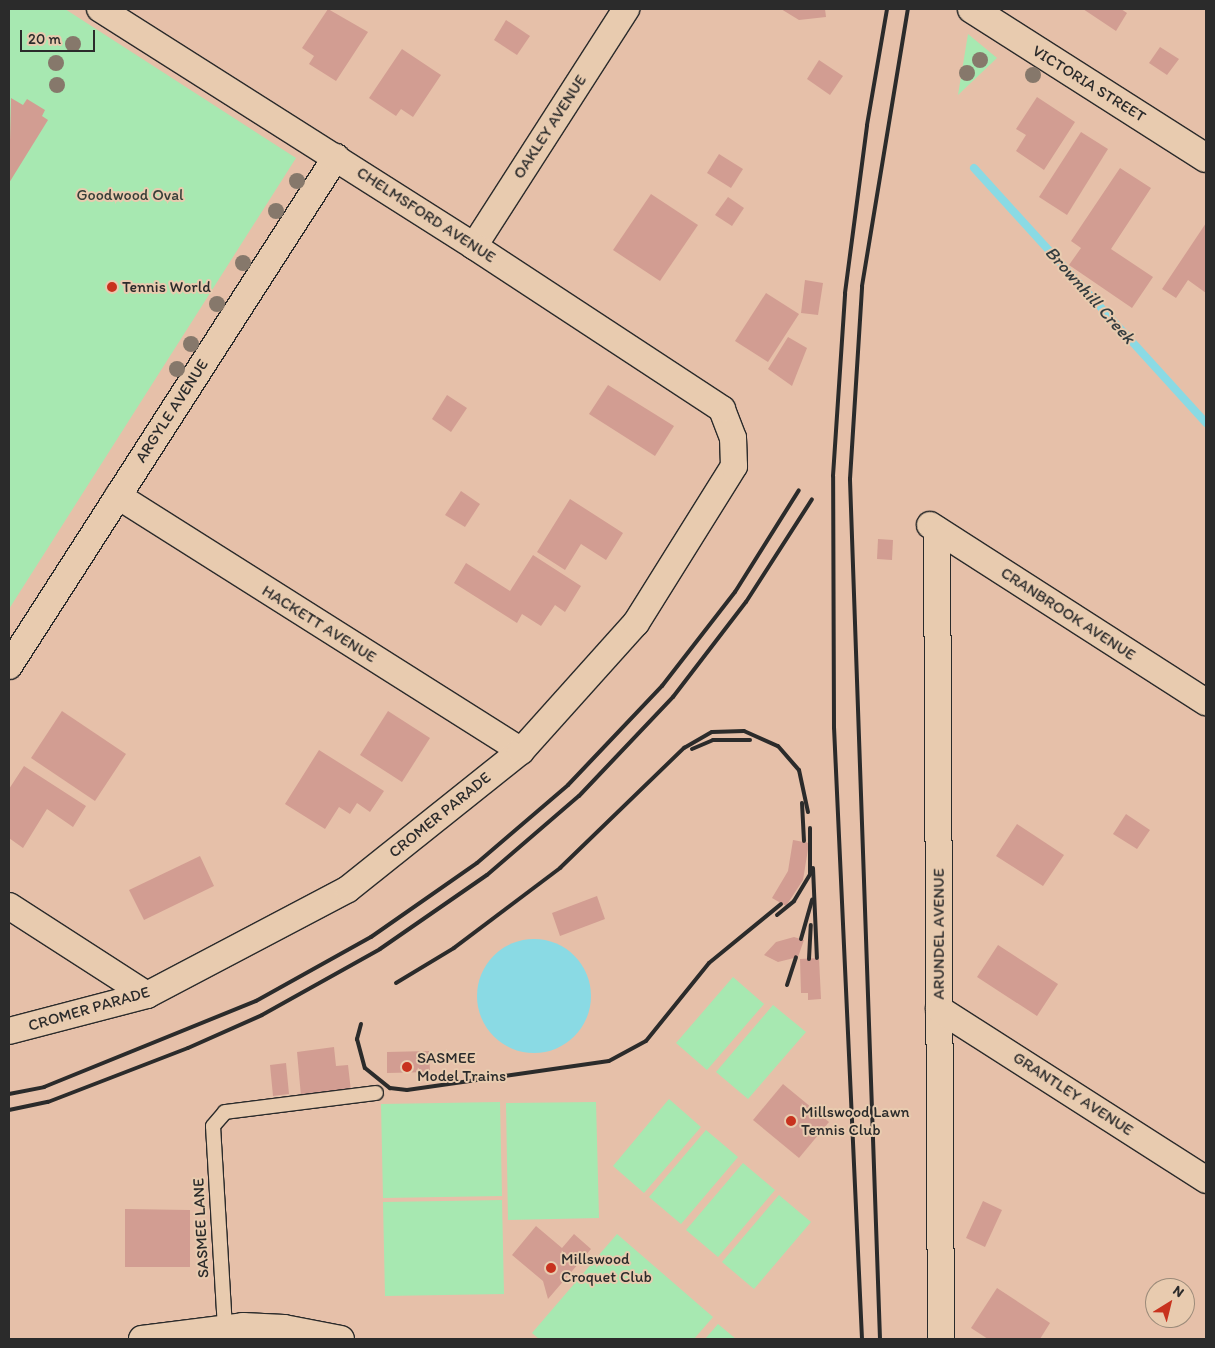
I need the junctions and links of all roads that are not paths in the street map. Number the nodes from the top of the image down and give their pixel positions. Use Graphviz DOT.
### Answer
graph roads {
  1 [pos="100,9"];
  2 [pos="626,9"];
  3 [pos="972,9"];
  4 [pos="996,16"];
  5 [pos="336,157"];
  6 [pos="1206,158"];
  7 [pos="474,246"];
  8 [pos="734,438"];
  9 [pos="118,496"];
  10 [pos="933,527"];
  11 [pos="9,666"];
  12 [pos="1206,702"];
  13 [pos="521,751"];
  14 [pos="9,906"];
  15 [pos="147,995"];
  16 [pos="939,1009"];
  17 [pos="9,1031"];
  18 [pos="376,1093"];
  19 [pos="1206,1180"];
  20 [pos="237,1331"];
  21 [pos="142,1339"];
  22 [pos="341,1339"];
  23 [pos="941,1339"];
  1 -- 5 [label="street, CHELMSFORD AVENUE"];
  2 -- 7 [label="street, OAKLEY AVENUE"];
  3 -- 4 [label="street, VICTORIA STREET"];
  4 -- 6 [label="street, VICTORIA STREET"];
  5 -- 7 [label="street, CHELMSFORD AVENUE"];
  5 -- 9 [label="street, ARGYLE AVENUE"];
  7 -- 8 [label="street, CHELMSFORD AVENUE"];
  8 -- 13 [label="street, CROMER PARADE"];
  9 -- 11 [label="street, ARGYLE AVENUE"];
  9 -- 13 [label="street, HACKETT AVENUE"];
  10 -- 12 [label="street, CRANBROOK AVENUE"];
  10 -- 16 [label="street, ARUNDEL AVENUE"];
  13 -- 15 [label="street, CROMER PARADE"];
  14 -- 15 [label="street"];
  15 -- 17 [label="street, CROMER PARADE"];
  16 -- 19 [label="street, GRANTLEY AVENUE"];
  16 -- 23 [label="street, ARUNDEL AVENUE"];
  18 -- 20 [label="lane, SASMEE LANE"];
  20 -- 21 [label="street"];
  20 -- 22 [label="street"];
}
